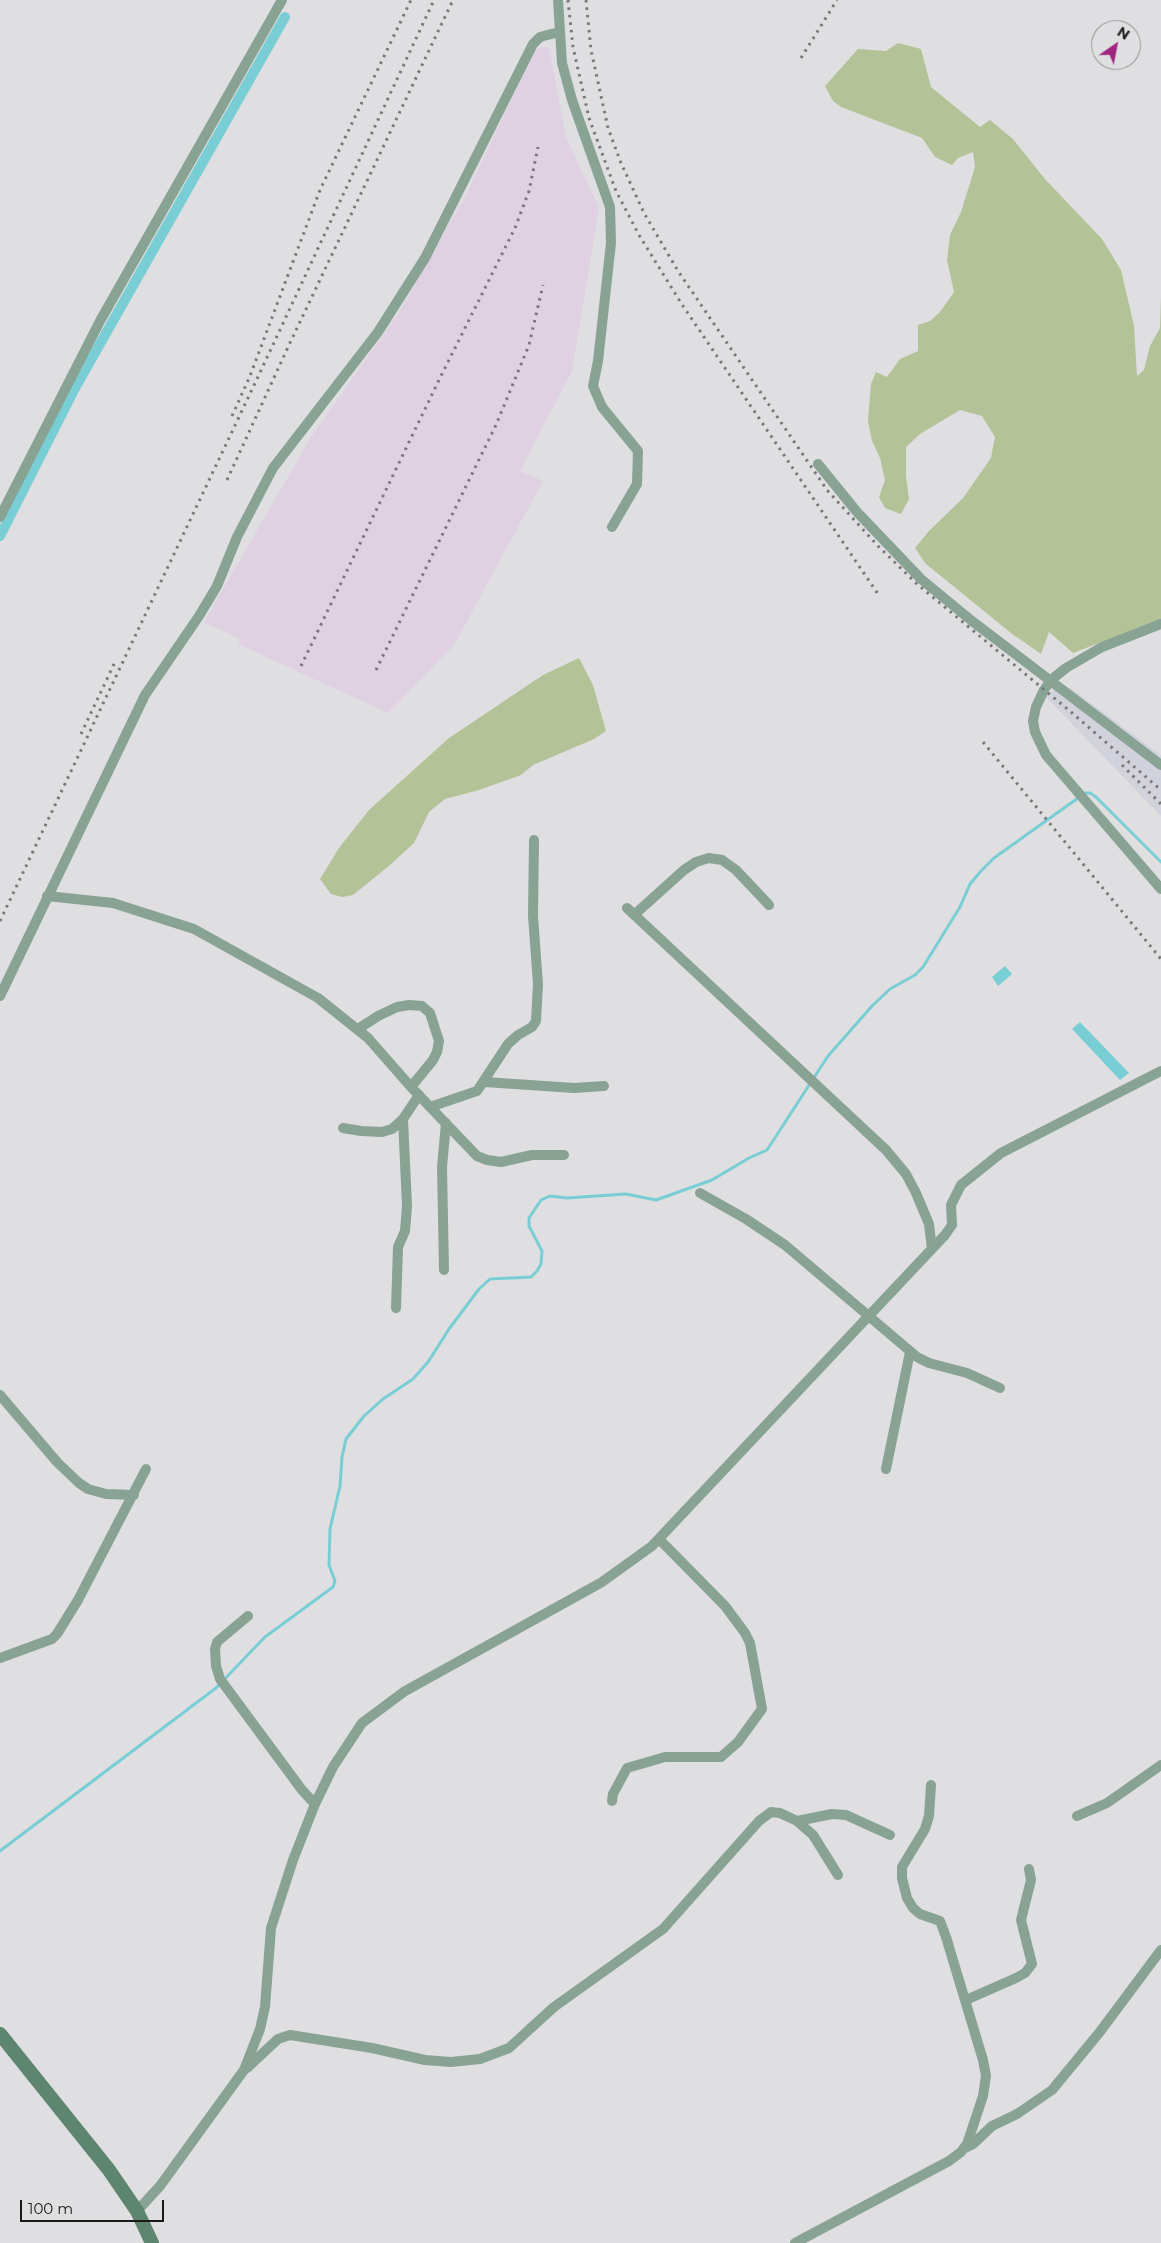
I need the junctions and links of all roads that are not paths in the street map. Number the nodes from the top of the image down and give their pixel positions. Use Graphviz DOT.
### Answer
graph roads {
  1 [pos="282,0"];
  2 [pos="558,0"];
  3 [pos="559,32"];
  4 [pos="818,464"];
  5 [pos="0,517"];
  6 [pos="612,527"];
  7 [pos="1161,624"];
  8 [pos="1051,680"];
  9 [pos="1161,765"];
  10 [pos="534,840"];
  11 [pos="1161,889"];
  12 [pos="48,896"];
  13 [pos="769,905"];
  14 [pos="0,996"];
  15 [pos="358,1029"];
  16 [pos="1161,1072"];
  17 [pos="485,1082"];
  18 [pos="604,1086"];
  19 [pos="411,1087"];
  20 [pos="419,1096"];
  21 [pos="430,1107"];
  22 [pos="403,1119"];
  23 [pos="446,1123"];
  24 [pos="343,1128"];
  25 [pos="564,1155"];
  26 [pos="700,1193"];
  27 [pos="932,1249"];
  28 [pos="444,1270"];
  29 [pos="396,1308"];
  30 [pos="869,1316"];
  31 [pos="910,1352"];
  32 [pos="1000,1388"];
  33 [pos="0,1396"];
  34 [pos="146,1469"];
  35 [pos="886,1469"];
  36 [pos="134,1496"];
  37 [pos="659,1539"];
  38 [pos="248,1616"];
  39 [pos="0,1658"];
  40 [pos="1161,1765"];
  41 [pos="931,1785"];
  42 [pos="612,1801"];
  43 [pos="315,1804"];
  44 [pos="1077,1816"];
  45 [pos="797,1821"];
  46 [pos="890,1835"];
  47 [pos="1029,1869"];
  48 [pos="838,1875"];
  49 [pos="1161,1950"];
  50 [pos="966,2000"];
  51 [pos="0,2034"];
  52 [pos="244,2070"];
  53 [pos="964,2149"];
  54 [pos="137,2211"];
  55 [pos="152,2243"];
  56 [pos="794,2243"];
  1 -- 5 [label="street"];
  2 -- 3 [label="street"];
  3 -- 6 [label="street"];
  3 -- 12 [label="street"];
  4 -- 8 [label="street"];
  7 -- 8 [label="street"];
  8 -- 9 [label="street"];
  8 -- 11 [label="street"];
  10 -- 17 [label="street"];
  12 -- 14 [label="street"];
  12 -- 15 [label="street"];
  13 -- 27 [label="street"];
  15 -- 19 [label="street"];
  15 -- 19 [label="street"];
  16 -- 27 [label="street"];
  17 -- 18 [label="street"];
  17 -- 21 [label="street"];
  19 -- 20 [label="street"];
  20 -- 21 [label="street"];
  20 -- 22 [label="street"];
  21 -- 23 [label="street"];
  22 -- 24 [label="street"];
  22 -- 29 [label="street"];
  23 -- 25 [label="street"];
  23 -- 28 [label="street"];
  26 -- 30 [label="street"];
  27 -- 30 [label="street"];
  30 -- 31 [label="street"];
  30 -- 37 [label="street"];
  31 -- 32 [label="street"];
  31 -- 35 [label="street"];
  33 -- 36 [label="street"];
  34 -- 36 [label="street"];
  36 -- 39 [label="street"];
  37 -- 42 [label="street"];
  37 -- 43 [label="street"];
  38 -- 43 [label="street"];
  40 -- 44 [label="street"];
  41 -- 50 [label="street"];
  43 -- 52 [label="street"];
  45 -- 46 [label="street"];
  45 -- 48 [label="street"];
  45 -- 52 [label="street"];
  47 -- 50 [label="street"];
  49 -- 53 [label="street"];
  50 -- 53 [label="street"];
  51 -- 54 [label="main road"];
  52 -- 54 [label="street"];
  53 -- 56 [label="street"];
  54 -- 55 [label="main road"];
}
